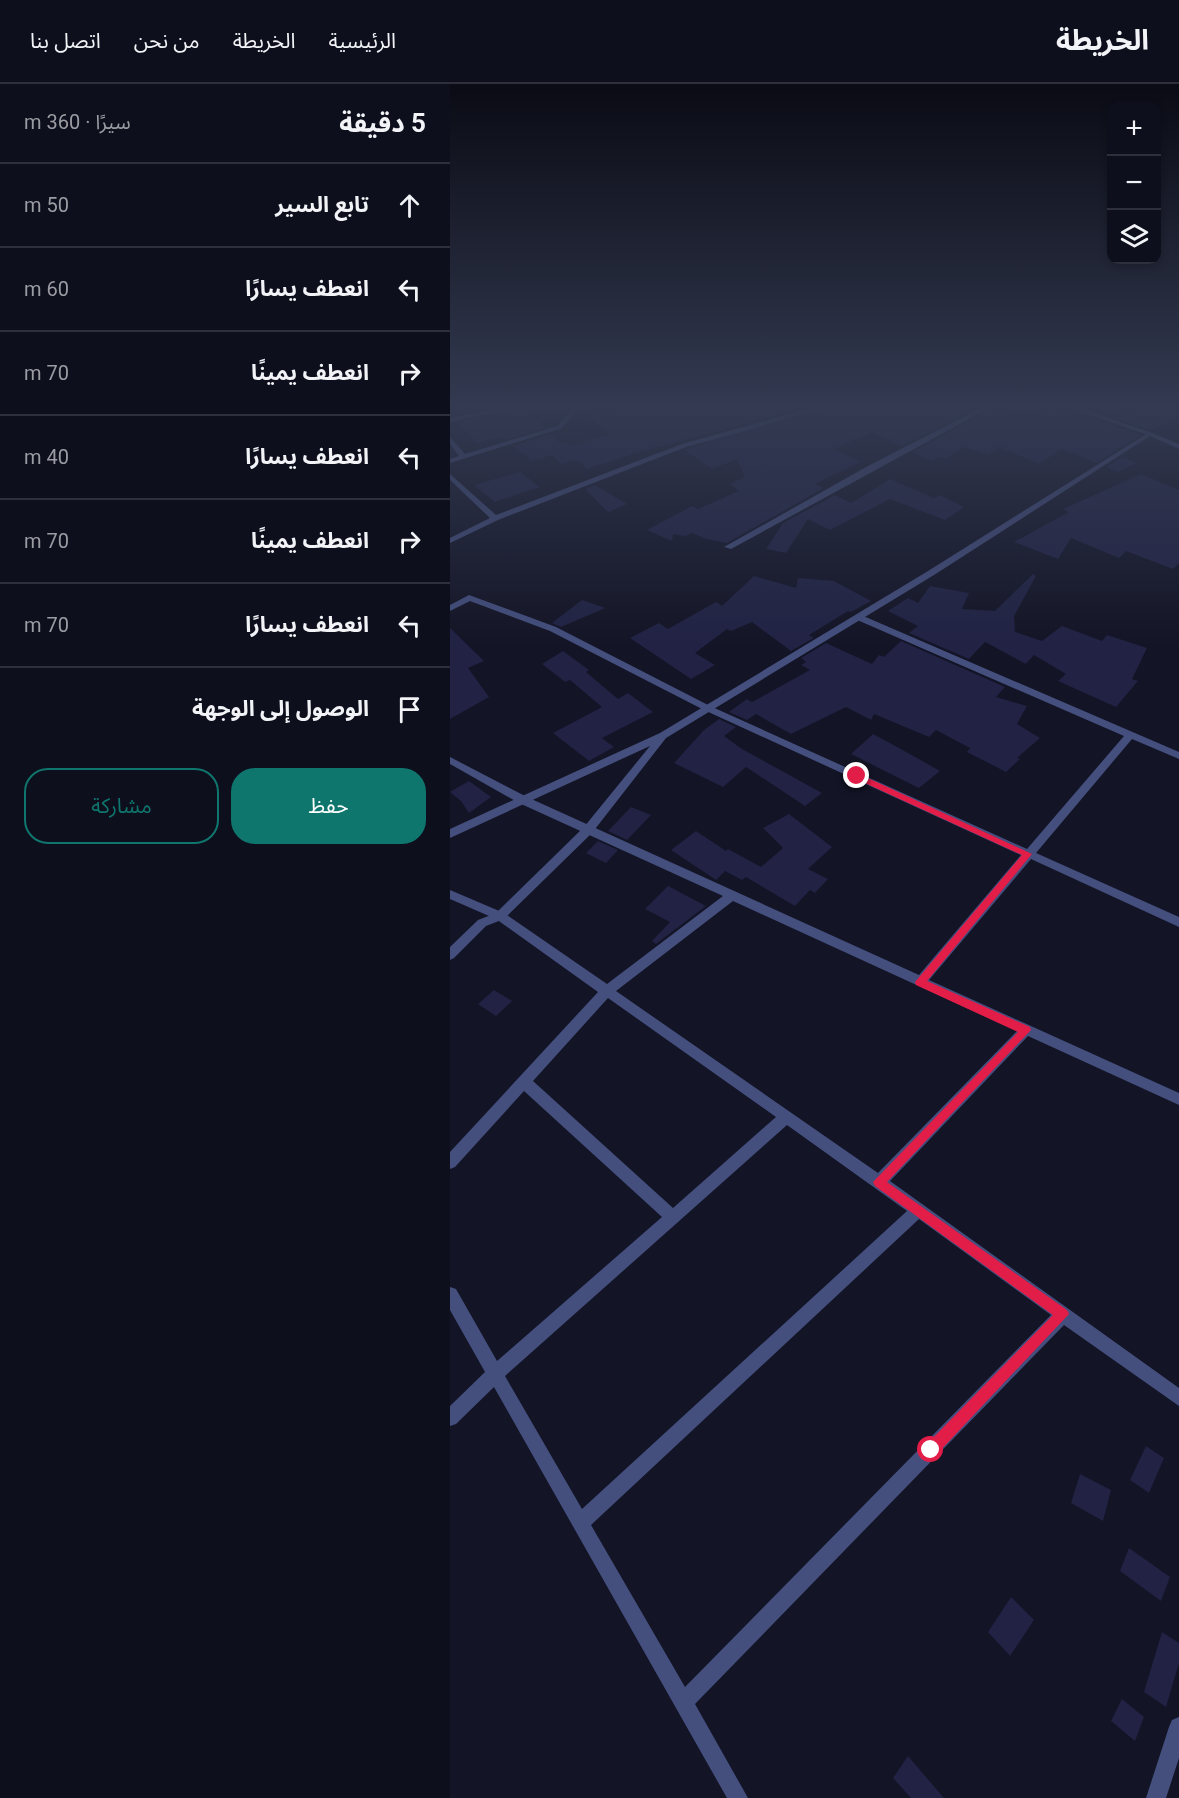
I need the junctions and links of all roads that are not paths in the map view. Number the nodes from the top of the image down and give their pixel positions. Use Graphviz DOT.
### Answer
graph roads {
  1 [pos="463,488"];
  2 [pos="573,488"];
  3 [pos="835,488"];
  4 [pos="1064,488"];
  5 [pos="495,518"];
  6 [pos="450,541"];
  7 [pos="728,548"];
  8 [pos="450,608"];
  9 [pos="858,617"];
  10 [pos="707,708"];
  11 [pos="1131,734"];
  12 [pos="663,735"];
  13 [pos="1179,756"];
  14 [pos="450,760"];
  15 [pos="523,800"];
  16 [pos="588,830"];
  17 [pos="450,834"];
  18 [pos="1028,854"];
  19 [pos="450,894"];
  20 [pos="730,897"];
  21 [pos="500,916"];
  22 [pos="1179,922"];
  23 [pos="450,955"];
  24 [pos="920,982"];
  25 [pos="607,991"];
  26 [pos="1026,1030"];
  27 [pos="524,1082"];
  28 [pos="1179,1099"];
  29 [pos="786,1116"];
  30 [pos="450,1162"];
  31 [pos="879,1182"];
  32 [pos="918,1210"];
  33 [pos="672,1217"];
  34 [pos="450,1295"];
  35 [pos="1063,1314"];
  36 [pos="494,1375"];
  37 [pos="1179,1398"];
  38 [pos="450,1418"];
  39 [pos="580,1523"];
  40 [pos="683,1703"];
  41 [pos="1179,1727"];
  42 [pos="738,1798"];
  43 [pos="1156,1798"];
  1 -- 5 [label="street"];
  2 -- 5 [label="street"];
  3 -- 7 [label="street"];
  4 -- 9 [label="street"];
  5 -- 6 [label="street"];
  8 -- 10 [label="street"];
  9 -- 10 [label="street"];
  9 -- 11 [label="street"];
  10 -- 12 [label="street"];
  10 -- 18 [label="street"];
  11 -- 13 [label="street"];
  11 -- 18 [label="street"];
  12 -- 15 [label="street"];
  12 -- 16 [label="street"];
  14 -- 15 [label="street"];
  15 -- 16 [label="street"];
  15 -- 17 [label="street"];
  16 -- 20 [label="street"];
  16 -- 21 [label="street"];
  18 -- 22 [label="street"];
  18 -- 24 [label="street"];
  19 -- 21 [label="street"];
  20 -- 24 [label="street"];
  20 -- 25 [label="street"];
  21 -- 23 [label="street"];
  21 -- 25 [label="street"];
  24 -- 26 [label="street"];
  25 -- 27 [label="street"];
  25 -- 29 [label="street"];
  26 -- 28 [label="street"];
  26 -- 31 [label="street"];
  27 -- 30 [label="street"];
  27 -- 33 [label="street"];
  29 -- 31 [label="street"];
  29 -- 33 [label="street"];
  31 -- 32 [label="street"];
  32 -- 35 [label="street"];
  32 -- 39 [label="street"];
  33 -- 36 [label="street"];
  34 -- 36 [label="street"];
  35 -- 37 [label="street"];
  35 -- 40 [label="street"];
  36 -- 38 [label="street"];
  36 -- 39 [label="street"];
  39 -- 40 [label="street"];
  40 -- 42 [label="street"];
  41 -- 43 [label="street"];
}
